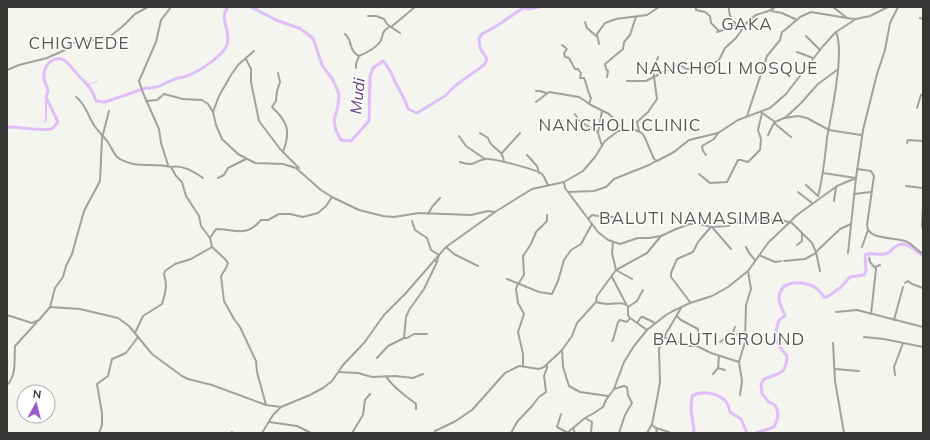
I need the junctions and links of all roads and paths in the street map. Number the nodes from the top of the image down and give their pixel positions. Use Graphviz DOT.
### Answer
graph roads {
  1 [pos="148,7"];
  2 [pos="171,7"];
  3 [pos="416,7"];
  4 [pos="659,7"];
  5 [pos="696,7"];
  6 [pos="728,7"];
  7 [pos="775,7"];
  8 [pos="833,7"];
  9 [pos="888,7"];
  10 [pos="898,7"];
  11 [pos="770,11"];
  12 [pos="368,16"];
  13 [pos="636,17"];
  14 [pos="847,18"];
  15 [pos="797,20"];
  16 [pos="856,20"];
  17 [pos="585,22"];
  18 [pos="746,24"];
  19 [pos="737,25"];
  20 [pos="390,27"];
  21 [pos="836,32"];
  22 [pos="400,33"];
  23 [pos="345,34"];
  24 [pos="806,36"];
  25 [pos="598,38"];
  26 [pos="599,44"];
  27 [pos="562,45"];
  28 [pos="820,50"];
  29 [pos="254,51"];
  30 [pos="797,52"];
  31 [pos="359,56"];
  32 [pos="658,57"];
  33 [pos="814,58"];
  34 [pos="246,59"];
  35 [pos="356,68"];
  36 [pos="7,70"];
  37 [pos="837,70"];
  38 [pos="278,73"];
  39 [pos="654,76"];
  40 [pos="608,77"];
  41 [pos="627,81"];
  42 [pos="536,91"];
  43 [pos="546,94"];
  44 [pos="923,94"];
  45 [pos="76,97"];
  46 [pos="146,100"];
  47 [pos="536,102"];
  48 [pos="589,104"];
  49 [pos="917,108"];
  50 [pos="109,111"];
  51 [pos="602,111"];
  52 [pos="213,112"];
  53 [pos="761,113"];
  54 [pos="576,114"];
  55 [pos="747,116"];
  56 [pos="784,118"];
  57 [pos="774,123"];
  58 [pos="626,130"];
  59 [pos="829,130"];
  60 [pos="639,131"];
  61 [pos="598,132"];
  62 [pos="480,133"];
  63 [pos="520,133"];
  64 [pos="718,133"];
  65 [pos="103,135"];
  66 [pos="768,135"];
  67 [pos="861,135"];
  68 [pos="459,136"];
  69 [pos="791,137"];
  70 [pos="923,141"];
  71 [pos="907,143"];
  72 [pos="602,146"];
  73 [pos="283,152"];
  74 [pos="502,153"];
  75 [pos="527,155"];
  76 [pos="706,155"];
  77 [pos="247,159"];
  78 [pos="485,159"];
  79 [pos="656,161"];
  80 [pos="460,162"];
  81 [pos="504,162"];
  82 [pos="170,166"];
  83 [pos="857,169"];
  84 [pos="300,170"];
  85 [pos="540,173"];
  86 [pos="823,173"];
  87 [pos="699,174"];
  88 [pos="203,178"];
  89 [pos="218,178"];
  90 [pos="856,178"];
  91 [pos="564,182"];
  92 [pos="806,185"];
  93 [pos="548,186"];
  94 [pos="906,186"];
  95 [pos="836,187"];
  96 [pos="923,188"];
  97 [pos="568,192"];
  98 [pos="798,192"];
  99 [pos="871,192"];
  100 [pos="854,194"];
  101 [pos="332,197"];
  102 [pos="819,197"];
  103 [pos="440,198"];
  104 [pos="834,201"];
  105 [pos="812,203"];
  106 [pos="923,204"];
  107 [pos="495,212"];
  108 [pos="428,214"];
  109 [pos="547,215"];
  110 [pos="615,217"];
  111 [pos="589,218"];
  112 [pos="412,221"];
  113 [pos="790,222"];
  114 [pos="592,224"];
  115 [pos="851,224"];
  116 [pos="711,228"];
  117 [pos="923,229"];
  118 [pos="868,230"];
  119 [pos="802,233"];
  120 [pos="662,236"];
  121 [pos="210,238"];
  122 [pos="613,242"];
  123 [pos="797,245"];
  124 [pos="446,247"];
  125 [pos="746,247"];
  126 [pos="212,248"];
  127 [pos="862,248"];
  128 [pos="731,249"];
  129 [pos="816,252"];
  130 [pos="848,252"];
  131 [pos="923,254"];
  132 [pos="438,255"];
  133 [pos="759,255"];
  134 [pos="869,258"];
  135 [pos="434,260"];
  136 [pos="755,260"];
  137 [pos="781,261"];
  138 [pos="784,261"];
  139 [pos="437,262"];
  140 [pos="478,266"];
  141 [pos="880,266"];
  142 [pos="875,267"];
  143 [pos="616,270"];
  144 [pos="748,271"];
  145 [pos="820,271"];
  146 [pos="611,277"];
  147 [pos="507,279"];
  148 [pos="632,279"];
  149 [pos="905,283"];
  150 [pos="518,284"];
  151 [pos="903,287"];
  152 [pos="923,288"];
  153 [pos="643,290"];
  154 [pos="596,302"];
  155 [pos="690,303"];
  156 [pos="626,304"];
  157 [pos="50,307"];
  158 [pos="628,307"];
  159 [pos="682,307"];
  160 [pos="836,312"];
  161 [pos="872,314"];
  162 [pos="7,315"];
  163 [pos="677,316"];
  164 [pos="630,318"];
  165 [pos="39,320"];
  166 [pos="894,320"];
  167 [pos="637,323"];
  168 [pos="656,323"];
  169 [pos="735,327"];
  170 [pos="923,327"];
  171 [pos="647,330"];
  172 [pos="667,330"];
  173 [pos="733,332"];
  174 [pos="135,333"];
  175 [pos="427,334"];
  176 [pos="698,334"];
  177 [pos="746,335"];
  178 [pos="138,337"];
  179 [pos="664,337"];
  180 [pos="864,337"];
  181 [pos="404,338"];
  182 [pos="670,339"];
  183 [pos="612,341"];
  184 [pos="720,342"];
  185 [pos="833,343"];
  186 [pos="903,343"];
  187 [pos="923,347"];
  188 [pos="562,350"];
  189 [pos="719,356"];
  190 [pos="377,358"];
  191 [pos="739,362"];
  192 [pos="547,364"];
  193 [pos="523,366"];
  194 [pos="718,368"];
  195 [pos="836,369"];
  196 [pos="725,370"];
  197 [pos="859,371"];
  198 [pos="339,372"];
  199 [pos="423,374"];
  200 [pos="713,374"];
  201 [pos="895,375"];
  202 [pos="386,376"];
  203 [pos="7,385"];
  204 [pos="614,389"];
  205 [pos="370,394"];
  206 [pos="740,395"];
  207 [pos="608,396"];
  208 [pos="266,405"];
  209 [pos="281,407"];
  210 [pos="416,409"];
  211 [pos="561,414"];
  212 [pos="585,418"];
  213 [pos="269,422"];
  214 [pos="652,425"];
  215 [pos="572,428"];
  216 [pos="656,428"];
  217 [pos="435,430"];
  218 [pos="669,432"];
  219 [pos="99,433"];
  220 [pos="262,433"];
  221 [pos="311,433"];
  222 [pos="352,433"];
  223 [pos="512,433"];
  224 [pos="568,433"];
  225 [pos="575,433"];
  226 [pos="592,433"];
  227 [pos="620,433"];
  228 [pos="647,433"];
  229 [pos="657,433"];
  230 [pos="844,433"];
  1 -- 36 [label="street"];
  2 -- 46 [label="street"];
  3 -- 20 [label="street"];
  4 -- 13 [label="street"];
  5 -- 19 [label="street"];
  6 -- 19 [label="street"];
  7 -- 11 [label="street"];
  8 -- 14 [label="street"];
  9 -- 16 [label="street"];
  10 -- 67 [label="street"];
  11 -- 15 [label="street"];
  11 -- 18 [label="street"];
  12 -- 20 [label="street"];
  13 -- 25 [label="street"];
  13 -- 40 [label="street"];
  14 -- 15 [label="street"];
  14 -- 16 [label="street"];
  15 -- 55 [label="street"];
  16 -- 21 [label="street"];
  17 -- 25 [label="street"];
  18 -- 19 [label="street"];
  18 -- 39 [label="street"];
  20 -- 22 [label="street"];
  20 -- 31 [label="street"];
  21 -- 28 [label="street"];
  21 -- 37 [label="street"];
  23 -- 31 [label="street"];
  24 -- 28 [label="street"];
  25 -- 26 [label="street"];
  27 -- 48 [label="street"];
  28 -- 33 [label="street"];
  29 -- 34 [label="street"];
  30 -- 33 [label="street"];
  31 -- 35 [label="street"];
  32 -- 39 [label="street"];
  33 -- 53 [label="street"];
  34 -- 52 [label="street"];
  34 -- 73 [label="street"];
  37 -- 56 [label="street"];
  37 -- 59 [label="street"];
  38 -- 73 [label="street"];
  39 -- 41 [label="street"];
  39 -- 60 [label="street"];
  42 -- 43 [label="street"];
  43 -- 47 [label="street"];
  43 -- 48 [label="street"];
  44 -- 49 [label="street"];
  45 -- 65 [label="street"];
  46 -- 52 [label="street"];
  46 -- 82 [label="street"];
  48 -- 51 [label="street"];
  50 -- 65 [label="street"];
  51 -- 58 [label="street"];
  51 -- 61 [label="street"];
  52 -- 77 [label="street"];
  53 -- 55 [label="street"];
  53 -- 57 [label="street"];
  53 -- 87 [label="street"];
  54 -- 61 [label="street"];
  55 -- 64 [label="street"];
  56 -- 57 [label="street"];
  56 -- 59 [label="street"];
  57 -- 66 [label="street"];
  57 -- 69 [label="street"];
  58 -- 60 [label="street"];
  58 -- 72 [label="street"];
  59 -- 67 [label="street"];
  59 -- 86 [label="street"];
  60 -- 79 [label="street"];
  61 -- 72 [label="street"];
  62 -- 74 [label="street"];
  63 -- 74 [label="street"];
  64 -- 76 [label="street"];
  64 -- 79 [label="street"];
  65 -- 82 [label="street"];
  65 -- 157 [label="street"];
  67 -- 83 [label="street"];
  68 -- 78 [label="street"];
  70 -- 71 [label="street"];
  72 -- 91 [label="street"];
  73 -- 84 [label="street"];
  74 -- 81 [label="street"];
  75 -- 85 [label="street"];
  77 -- 84 [label="street"];
  77 -- 89 [label="street"];
  78 -- 80 [label="street"];
  78 -- 81 [label="street"];
  79 -- 97 [label="street"];
  81 -- 85 [label="street"];
  82 -- 88 [label="street"];
  82 -- 121 [label="street"];
  83 -- 90 [label="street"];
  83 -- 99 [label="street"];
  84 -- 101 [label="street"];
  85 -- 93 [label="street"];
  86 -- 90 [label="street"];
  86 -- 102 [label="street"];
  90 -- 95 [label="street"];
  90 -- 100 [label="street"];
  91 -- 93 [label="street"];
  91 -- 97 [label="street"];
  92 -- 102 [label="street"];
  93 -- 107 [label="street"];
  94 -- 96 [label="street"];
  95 -- 102 [label="street"];
  95 -- 104 [label="street"];
  97 -- 111 [label="street"];
  98 -- 105 [label="street"];
  99 -- 100 [label="street"];
  99 -- 118 [label="street"];
  100 -- 115 [label="street"];
  101 -- 108 [label="street"];
  101 -- 121 [label="street"];
  102 -- 105 [label="street"];
  103 -- 108 [label="street"];
  105 -- 113 [label="street"];
  106 -- 117 [label="street"];
  107 -- 108 [label="street"];
  107 -- 124 [label="street"];
  109 -- 150 [label="street"];
  110 -- 111 [label="street"];
  111 -- 114 [label="street"];
  112 -- 132 [label="street"];
  113 -- 116 [label="street"];
  113 -- 119 [label="street"];
  113 -- 133 [label="street"];
  114 -- 122 [label="street"];
  114 -- 150 [label="street"];
  115 -- 129 [label="street"];
  115 -- 130 [label="street"];
  116 -- 120 [label="street"];
  116 -- 128 [label="street"];
  116 -- 155 [label="street"];
  118 -- 127 [label="street"];
  118 -- 131 [label="street"];
  119 -- 123 [label="street"];
  119 -- 129 [label="street"];
  120 -- 122 [label="street"];
  120 -- 143 [label="street"];
  121 -- 126 [label="street"];
  122 -- 143 [label="street"];
  124 -- 132 [label="street"];
  124 -- 140 [label="street"];
  125 -- 136 [label="street"];
  126 -- 174 [label="street"];
  126 -- 208 [label="street"];
  129 -- 138 [label="street"];
  129 -- 145 [label="street"];
  132 -- 135 [label="street"];
  132 -- 139 [label="street"];
  133 -- 136 [label="street"];
  133 -- 137 [label="street"];
  134 -- 142 [label="street"];
  135 -- 139 [label="street"];
  135 -- 198 [label="street"];
  136 -- 144 [label="street"];
  139 -- 181 [label="street"];
  141 -- 142 [label="street"];
  142 -- 161 [label="street"];
  143 -- 146 [label="street"];
  143 -- 148 [label="street"];
  144 -- 155 [label="street"];
  144 -- 177 [label="street"];
  146 -- 154 [label="street"];
  146 -- 156 [label="street"];
  147 -- 150 [label="street"];
  149 -- 152 [label="street"];
  150 -- 193 [label="street"];
  151 -- 166 [label="street"];
  153 -- 158 [label="street"];
  154 -- 156 [label="street"];
  154 -- 188 [label="street"];
  155 -- 159 [label="street"];
  156 -- 158 [label="street"];
  157 -- 165 [label="street"];
  157 -- 174 [label="street"];
  158 -- 164 [label="street"];
  159 -- 163 [label="street"];
  159 -- 168 [label="street"];
  160 -- 161 [label="street"];
  161 -- 166 [label="street"];
  162 -- 165 [label="street"];
  163 -- 172 [label="street"];
  163 -- 176 [label="street"];
  164 -- 167 [label="street"];
  164 -- 183 [label="street"];
  165 -- 203 [label="street"];
  166 -- 170 [label="street"];
  167 -- 168 [label="street"];
  167 -- 171 [label="street"];
  168 -- 171 [label="street"];
  169 -- 173 [label="street"];
  171 -- 204 [label="street"];
  172 -- 179 [label="street"];
  172 -- 182 [label="street"];
  173 -- 177 [label="street"];
  173 -- 184 [label="street"];
  174 -- 178 [label="street"];
  175 -- 181 [label="street"];
  177 -- 191 [label="street"];
  178 -- 208 [label="street"];
  178 -- 219 [label="street"];
  179 -- 182 [label="street"];
  179 -- 214 [label="street"];
  180 -- 186 [label="street"];
  181 -- 190 [label="street"];
  182 -- 189 [label="street"];
  185 -- 195 [label="street"];
  186 -- 187 [label="street"];
  186 -- 201 [label="street"];
  188 -- 192 [label="street"];
  188 -- 207 [label="street"];
  189 -- 191 [label="street"];
  189 -- 194 [label="street"];
  191 -- 206 [label="street"];
  192 -- 193 [label="street"];
  192 -- 223 [label="street"];
  193 -- 217 [label="street"];
  194 -- 196 [label="street"];
  194 -- 200 [label="street"];
  195 -- 197 [label="street"];
  195 -- 230 [label="street"];
  198 -- 202 [label="street"];
  198 -- 209 [label="street"];
  199 -- 202 [label="street"];
  202 -- 210 [label="street"];
  204 -- 207 [label="street"];
  204 -- 227 [label="street"];
  205 -- 222 [label="street"];
  207 -- 212 [label="street"];
  208 -- 209 [label="street"];
  209 -- 213 [label="street"];
  211 -- 224 [label="street"];
  212 -- 215 [label="street"];
  212 -- 226 [label="street"];
  213 -- 220 [label="street"];
  213 -- 221 [label="street"];
  214 -- 216 [label="street"];
  214 -- 228 [label="street"];
  215 -- 224 [label="street"];
  215 -- 225 [label="street"];
  216 -- 218 [label="street"];
  216 -- 229 [label="street"];
}
